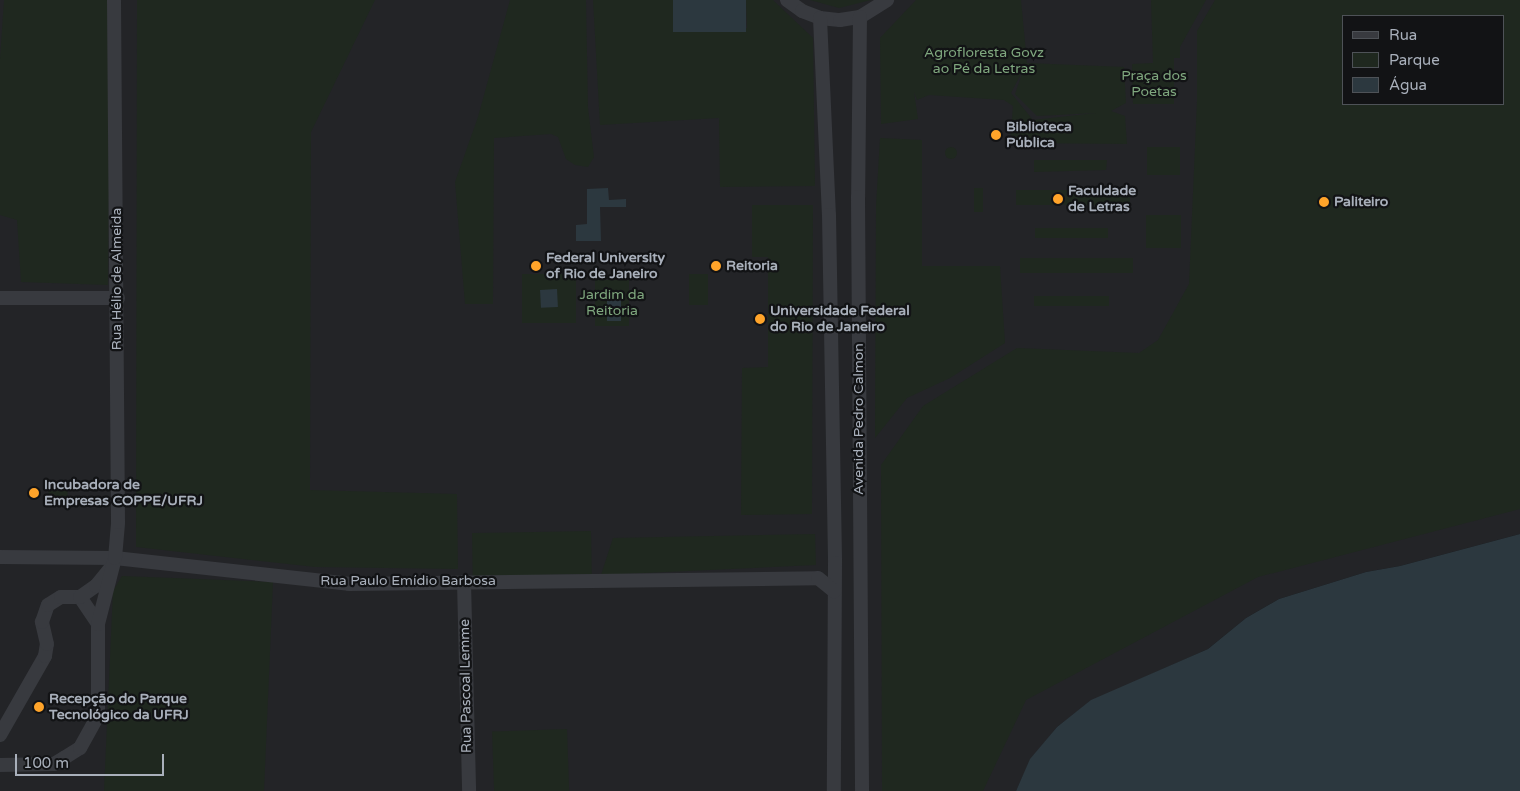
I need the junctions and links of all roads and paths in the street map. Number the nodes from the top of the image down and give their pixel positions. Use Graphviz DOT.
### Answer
graph roads {
  1 [pos="114,0"];
  2 [pos="787,0"];
  3 [pos="887,0"];
  4 [pos="860,17"];
  5 [pos="820,18"];
  6 [pos="0,298"];
  7 [pos="118,298"];
  8 [pos="0,557"];
  9 [pos="115,558"];
  10 [pos="835,563"];
  11 [pos="818,578"];
  12 [pos="464,582"];
  13 [pos="834,591"];
  14 [pos="80,597"];
  15 [pos="98,624"];
  16 [pos="0,735"];
  17 [pos="3,763"];
  18 [pos="469,791"];
  19 [pos="834,791"];
  20 [pos="862,791"];
  1 -- 7 [label="street, Rua Hélio de Almeida"];
  2 -- 5 [label="street"];
  3 -- 4 [label="street"];
  4 -- 5 [label="street"];
  4 -- 20 [label="street, Avenida Pedro Calmon"];
  5 -- 10 [label="street, Avenida Pedro Calmon"];
  6 -- 7 [label="street"];
  7 -- 9 [label="street, Rua Hélio de Almeida"];
  8 -- 9 [label="street, Rua Paulo Emídio Barbosa"];
  9 -- 12 [label="street, Rua Paulo Emídio Barbosa"];
  9 -- 14 [label="street"];
  9 -- 15 [label="street, Rua Hélio de Almeida"];
  10 -- 11 [label="street"];
  10 -- 13 [label="street, Avenida Pedro Calmon"];
  11 -- 12 [label="street, Rua Paulo Emídio Barbosa"];
  11 -- 13 [label="street"];
  12 -- 18 [label="street, Rua Pascoal Lemme"];
  13 -- 19 [label="street, Avenida Pedro Calmon"];
  14 -- 15 [label="street"];
  14 -- 16 [label="street"];
  15 -- 17 [label="street, Rua Hélio de Almeida"];
}
